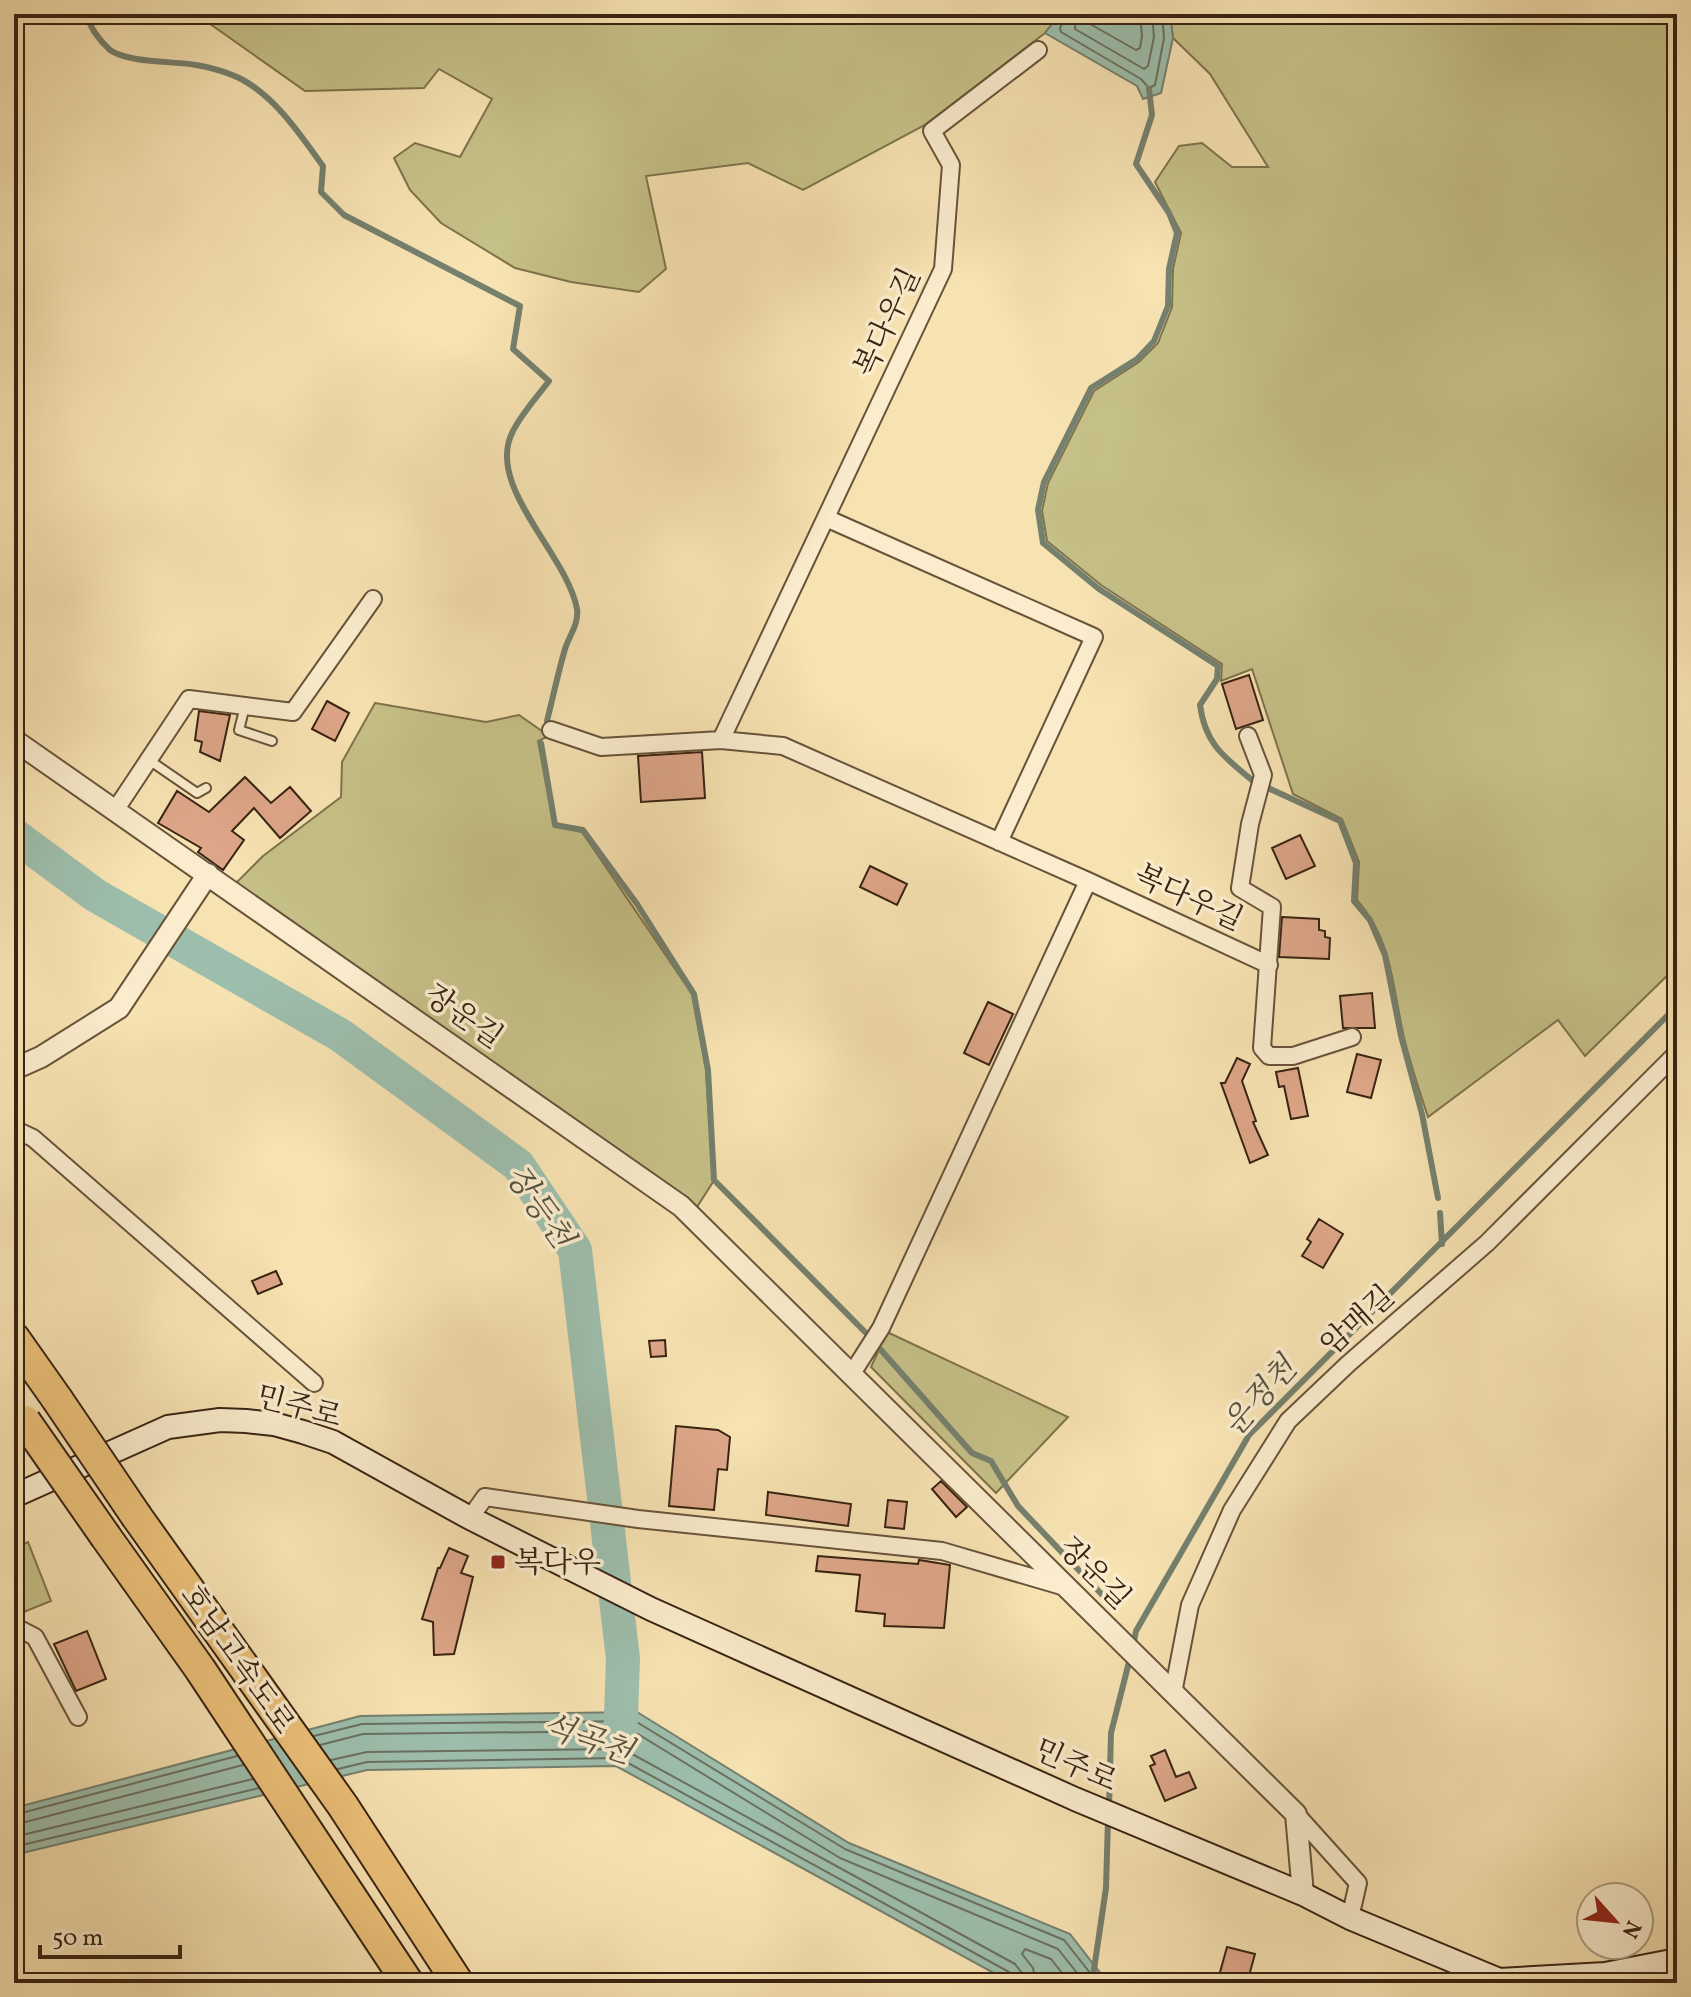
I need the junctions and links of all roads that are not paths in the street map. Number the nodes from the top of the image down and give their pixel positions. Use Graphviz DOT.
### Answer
graph roads {
  1 [pos="1038,50"];
  2 [pos="826,518"];
  3 [pos="373,599"];
  4 [pos="245,706"];
  5 [pos="551,730"];
  6 [pos="1248,736"];
  7 [pos="14,740"];
  8 [pos="721,740"];
  9 [pos="272,741"];
  10 [pos="149,760"];
  11 [pos="206,788"];
  12 [pos="116,809"];
  13 [pos="999,842"];
  14 [pos="208,874"];
  15 [pos="1088,881"];
  16 [pos="1269,965"];
  17 [pos="1352,1037"];
  18 [pos="1677,1053"];
  19 [pos="14,1069"];
  20 [pos="14,1129"];
  21 [pos="14,1338"];
  22 [pos="851,1375"];
  23 [pos="314,1383"];
  24 [pos="19,1414"];
  25 [pos="14,1496"];
  26 [pos="470,1518"];
  27 [pos="1067,1588"];
  28 [pos="14,1626"];
  29 [pos="1173,1693"];
  30 [pos="78,1717"];
  31 [pos="1296,1814"];
  32 [pos="1303,1894"];
  33 [pos="1350,1918"];
  34 [pos="1677,1960"];
  35 [pos="1499,1982"];
  36 [pos="408,1983"];
  37 [pos="458,1983"];
  1 -- 2 [label="street, 복다우길"];
  2 -- 8 [label="street, 복다우길"];
  2 -- 13 [label="street"];
  3 -- 4 [label="street"];
  4 -- 9 [label="lane"];
  4 -- 10 [label="street"];
  5 -- 8 [label="street, 복다우길"];
  6 -- 16 [label="street, 복다우길"];
  7 -- 12 [label="street, 장운길"];
  8 -- 13 [label="street, 복다우길"];
  10 -- 11 [label="lane"];
  10 -- 12 [label="street"];
  12 -- 14 [label="street, 장운길"];
  13 -- 15 [label="street, 복다우길"];
  14 -- 19 [label="street"];
  14 -- 22 [label="street, 장운길"];
  15 -- 16 [label="street, 복다우길"];
  15 -- 22 [label="street"];
  16 -- 17 [label="street, 복다우길"];
  18 -- 29 [label="street, 암매길"];
  20 -- 23 [label="street"];
  21 -- 37 [label="highway, 호남고속도로, bridge"];
  22 -- 27 [label="street, 장운길"];
  24 -- 36 [label="highway, 호남고속도로, bridge"];
  25 -- 26 [label="main road, 민주로"];
  26 -- 27 [label="street"];
  26 -- 32 [label="main road, 민주로"];
  27 -- 29 [label="street, 장운길"];
  28 -- 30 [label="street"];
  29 -- 31 [label="street, 장운길"];
  31 -- 32 [label="street"];
  31 -- 33 [label="street, 장운길"];
  32 -- 33 [label="main road, 민주로"];
  33 -- 35 [label="main road, 민주로"];
  34 -- 35 [label="main road, 민주로"];
}
